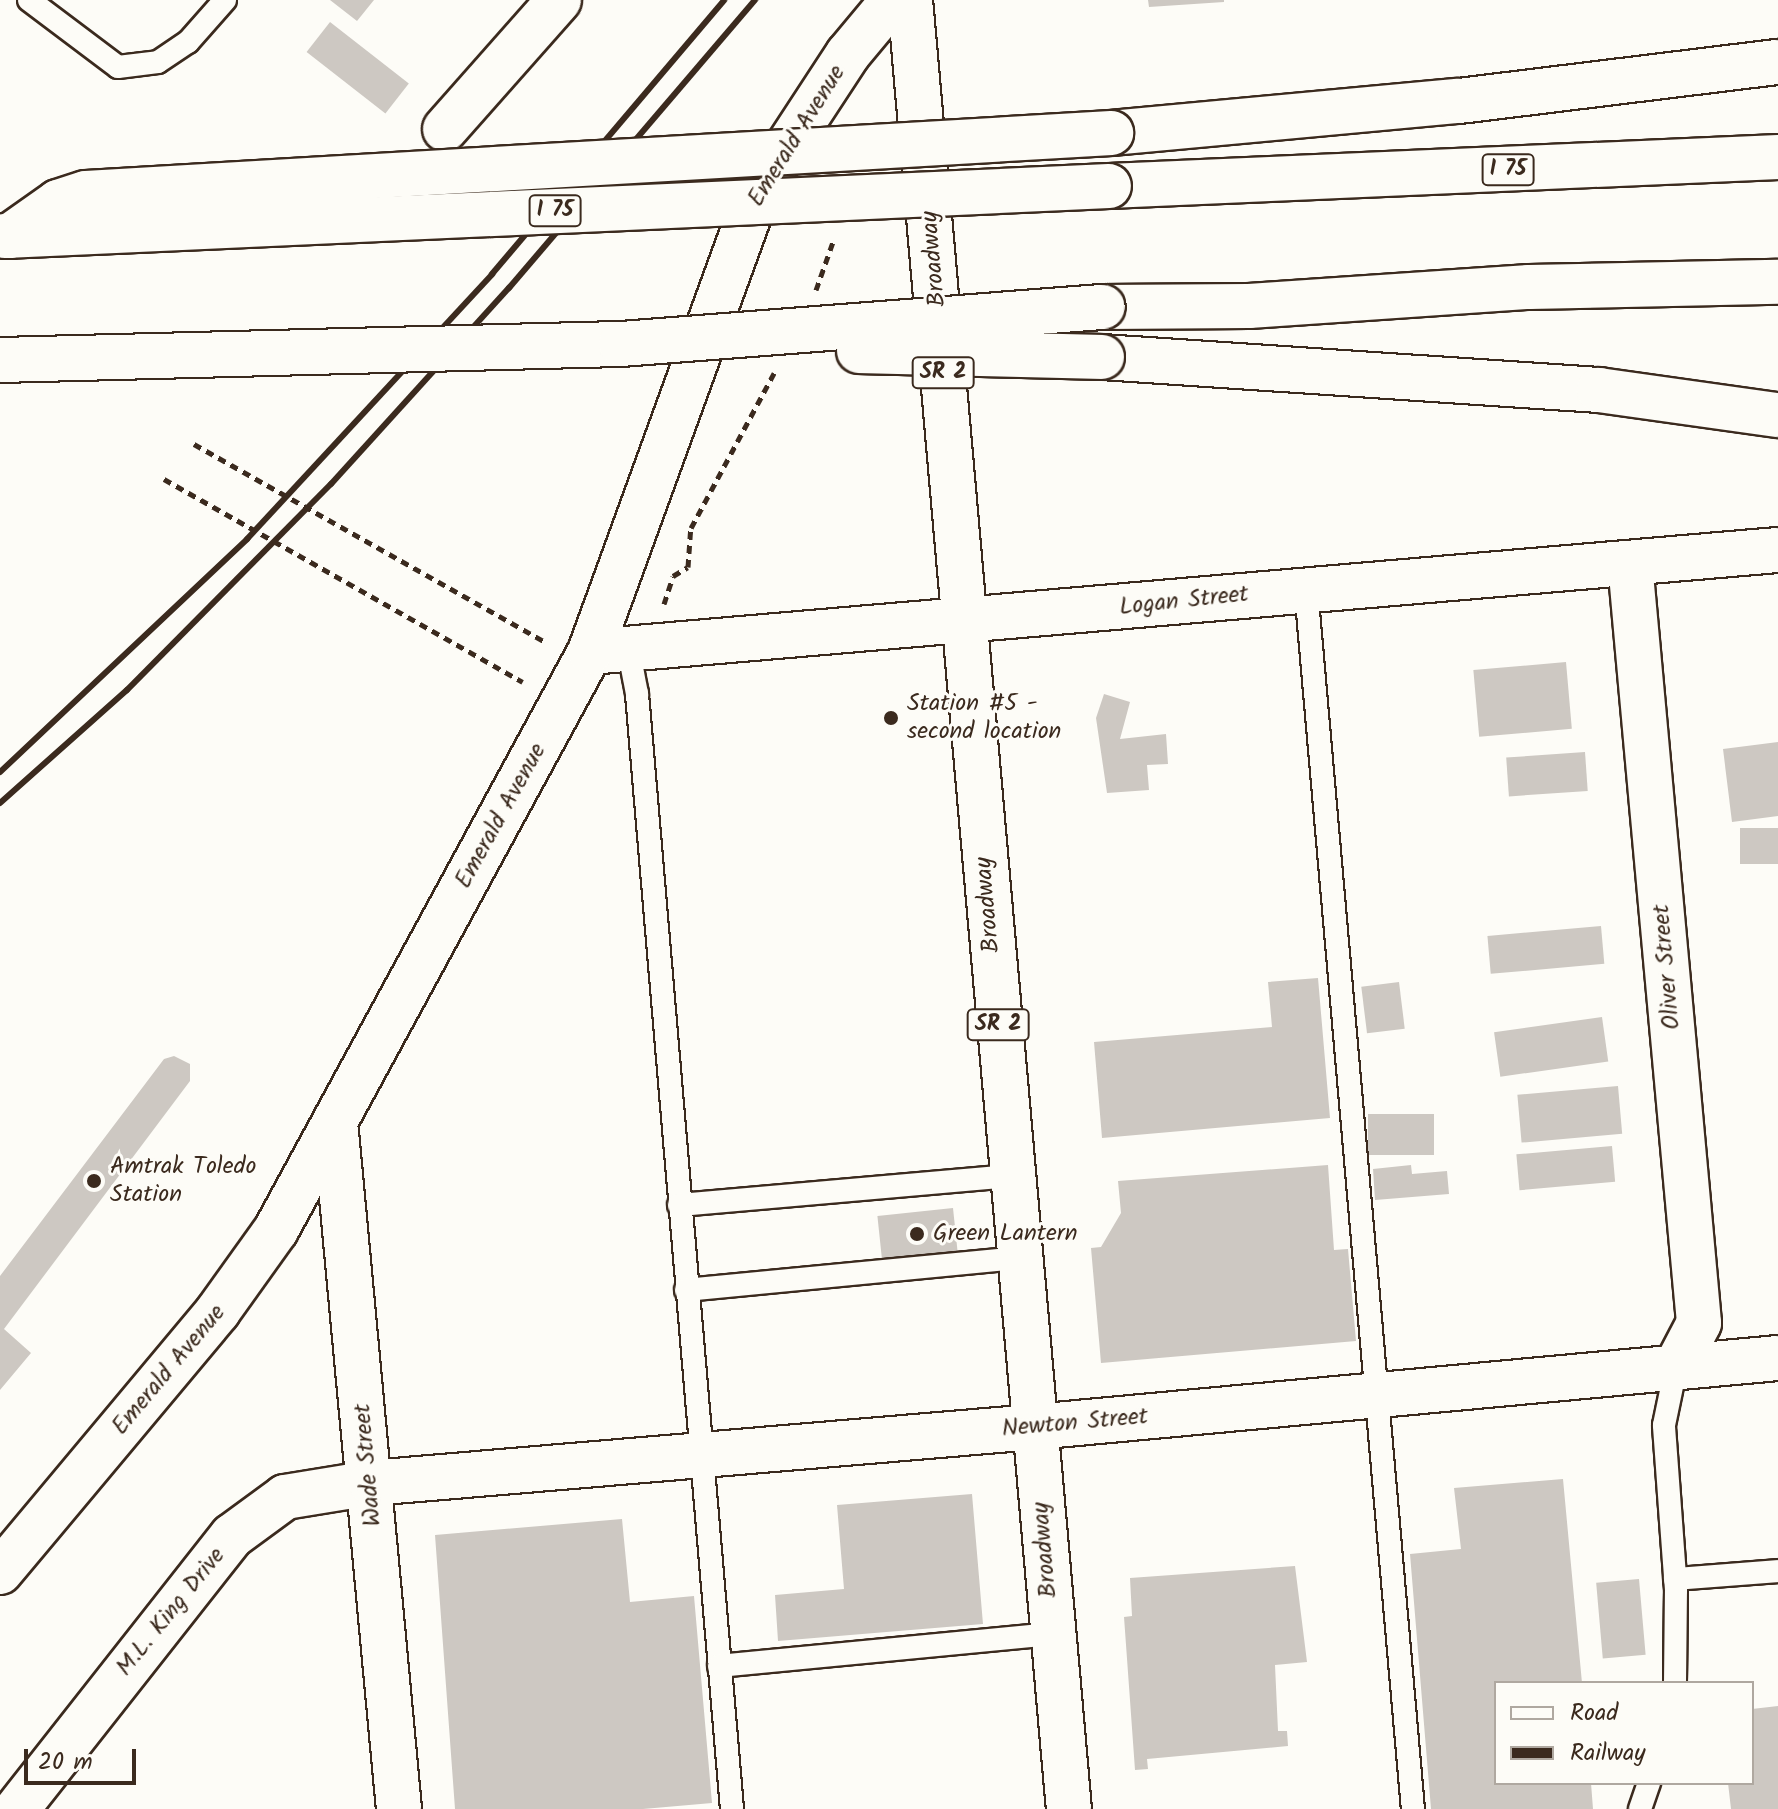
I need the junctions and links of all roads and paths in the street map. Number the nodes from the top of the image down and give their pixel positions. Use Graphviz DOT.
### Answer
graph roads {
  1 [pos="29,0"];
  2 [pos="225,0"];
  3 [pos="559,0"];
  4 [pos="893,0"];
  5 [pos="910,0"];
  6 [pos="1778,62"];
  7 [pos="445,129"];
  8 [pos="1778,157"];
  9 [pos="5,236"];
  10 [pos="1778,282"];
  11 [pos="621,344"];
  12 [pos="0,360"];
  13 [pos="1778,415"];
  14 [pos="194,444"];
  15 [pos="164,479"];
  16 [pos="1778,550"];
  17 [pos="1630,563"];
  18 [pos="1306,589"];
  19 [pos="964,623"];
  20 [pos="546,642"];
  21 [pos="610,652"];
  22 [pos="523,682"];
  23 [pos="335,1122"];
  24 [pos="1011,1176"];
  25 [pos="679,1205"];
  26 [pos="1021,1258"];
  27 [pos="686,1290"];
  28 [pos="1778,1358"];
  29 [pos="1676,1367"];
  30 [pos="1377,1395"];
  31 [pos="1034,1427"];
  32 [pos="700,1455"];
  33 [pos="371,1483"];
  34 [pos="1778,1571"];
  35 [pos="0,1572"];
  36 [pos="1675,1579"];
  37 [pos="1053,1634"];
  38 [pos="719,1666"];
  39 [pos="1675,1681"];
  40 [pos="1648,1785"];
  41 [pos="17,1809"];
  42 [pos="399,1809"];
  43 [pos="732,1809"];
  44 [pos="1069,1809"];
  45 [pos="1413,1809"];
  46 [pos="1640,1809"];
  1 -- 2 [label="lane"];
  3 -- 7 [label="main road"];
  4 -- 21 [label="main road, Emerald Avenue"];
  5 -- 19 [label="main road, Broadway / SR 2"];
  6 -- 9 [label="main road, bridge"];
  8 -- 9 [label="main road, I 75, bridge"];
  10 -- 11 [label="main road, bridge"];
  11 -- 12 [label="main road, bridge"];
  11 -- 13 [label="main road, bridge"];
  14 -- 20 [label="path, bridge"];
  15 -- 22 [label="path, bridge"];
  16 -- 17 [label="main road, Logan Street"];
  17 -- 18 [label="main road, Logan Street"];
  17 -- 29 [label="main road, Oliver Street"];
  18 -- 19 [label="main road, Logan Street"];
  18 -- 30 [label="lane"];
  19 -- 21 [label="main road, Logan Street"];
  19 -- 24 [label="main road, Broadway / SR 2"];
  21 -- 23 [label="main road, Emerald Avenue"];
  21 -- 25 [label="lane"];
  23 -- 33 [label="main road, Wade Street"];
  23 -- 35 [label="main road, Emerald Avenue"];
  24 -- 25 [label="lane"];
  24 -- 26 [label="main road, Broadway / SR 2"];
  25 -- 27 [label="lane"];
  26 -- 27 [label="lane"];
  26 -- 31 [label="main road, Broadway / SR 2"];
  27 -- 32 [label="lane"];
  28 -- 29 [label="main road, Newton Street"];
  29 -- 30 [label="main road, Newton Street"];
  29 -- 36 [label="lane"];
  30 -- 31 [label="main road, Newton Street"];
  30 -- 45 [label="lane"];
  31 -- 32 [label="main road, Newton Street"];
  31 -- 37 [label="main road, Broadway / SR 2"];
  32 -- 33 [label="main road, Newton Street"];
  32 -- 38 [label="lane"];
  33 -- 41 [label="main road, M.L. King Drive"];
  33 -- 42 [label="main road, Wade Street"];
  34 -- 36 [label="lane"];
  36 -- 39 [label="lane"];
  37 -- 38 [label="lane"];
  37 -- 44 [label="main road, Broadway / SR 2"];
  38 -- 43 [label="lane"];
  40 -- 46 [label="lane"];
}
